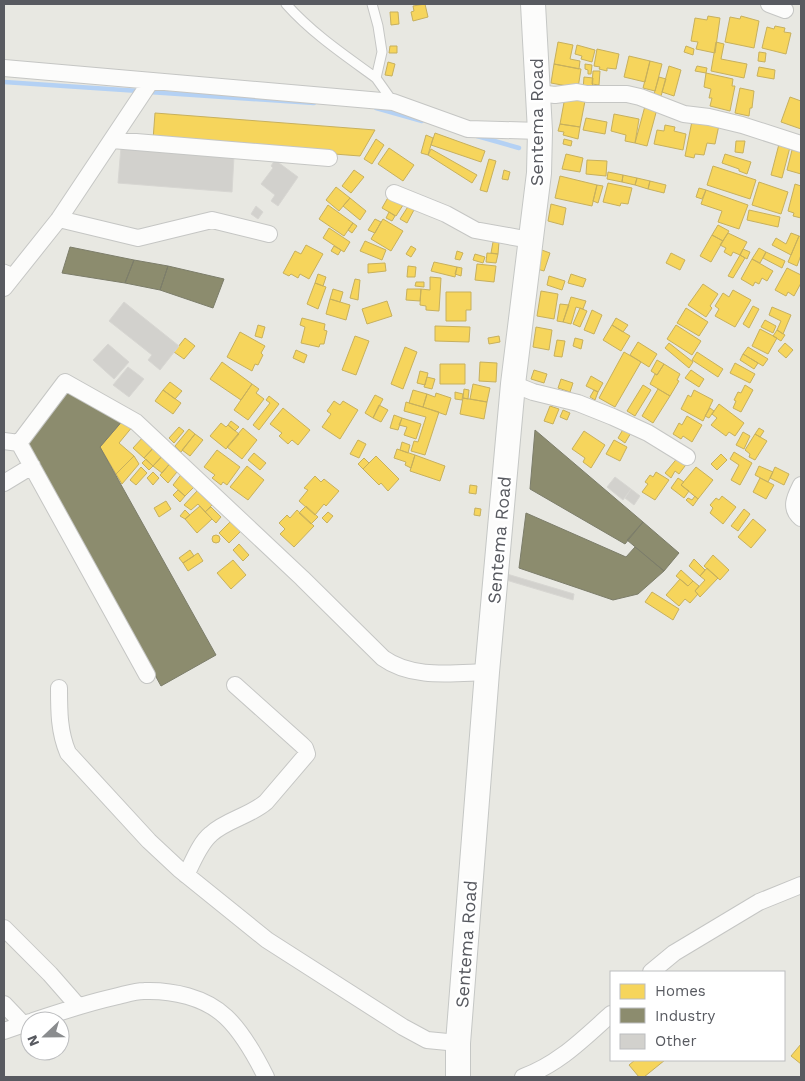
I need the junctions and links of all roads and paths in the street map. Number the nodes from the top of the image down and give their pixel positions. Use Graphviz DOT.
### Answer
graph roads {
  1 [pos="286,4"];
  2 [pos="372,4"];
  3 [pos="533,4"];
  4 [pos="769,4"];
  5 [pos="785,10"];
  6 [pos="4,68"];
  7 [pos="376,78"];
  8 [pos="145,91"];
  9 [pos="538,93"];
  10 [pos="393,102"];
  11 [pos="540,131"];
  12 [pos="112,140"];
  13 [pos="801,144"];
  14 [pos="328,158"];
  15 [pos="394,193"];
  16 [pos="59,219"];
  17 [pos="269,234"];
  18 [pos="530,240"];
  19 [pos="10,272"];
  20 [pos="4,288"];
  21 [pos="513,384"];
  22 [pos="11,442"];
  23 [pos="687,457"];
  24 [pos="32,466"];
  25 [pos="4,483"];
  26 [pos="801,485"];
  27 [pos="801,518"];
  28 [pos="487,672"];
  29 [pos="147,675"];
  30 [pos="235,685"];
  31 [pos="59,688"];
  32 [pos="186,875"];
  33 [pos="801,885"];
  34 [pos="4,928"];
  35 [pos="651,971"];
  36 [pos="4,1004"];
  37 [pos="78,1006"];
  38 [pos="63,1011"];
  39 [pos="610,1015"];
  40 [pos="20,1016"];
  41 [pos="20,1025"];
  42 [pos="4,1031"];
  43 [pos="458,1043"];
  44 [pos="263,1076"];
  45 [pos="458,1077"];
  46 [pos="524,1077"];
  1 -- 7 [label="lane"];
  2 -- 7 [label="lane"];
  3 -- 9 [label="main road, Sentema Road"];
  4 -- 5 [label="street"];
  6 -- 8 [label="street"];
  7 -- 10 [label="lane"];
  8 -- 10 [label="street"];
  8 -- 12 [label="street"];
  9 -- 11 [label="main road, Sentema Road"];
  9 -- 13 [label="street"];
  10 -- 11 [label="street"];
  11 -- 18 [label="main road, Sentema Road"];
  12 -- 14 [label="street"];
  12 -- 16 [label="street"];
  15 -- 18 [label="street"];
  16 -- 17 [label="street"];
  16 -- 19 [label="street"];
  18 -- 21 [label="main road, Sentema Road"];
  19 -- 20 [label="street"];
  21 -- 23 [label="street"];
  21 -- 28 [label="main road, Sentema Road"];
  22 -- 24 [label="street"];
  22 -- 28 [label="street"];
  24 -- 25 [label="street"];
  24 -- 29 [label="street"];
  26 -- 27 [label="street"];
  28 -- 43 [label="main road, Sentema Road"];
  30 -- 32 [label="street"];
  31 -- 32 [label="street"];
  32 -- 43 [label="street"];
  33 -- 35 [label="street"];
  34 -- 37 [label="street"];
  36 -- 40 [label="street"];
  37 -- 38 [label="street"];
  37 -- 44 [label="street"];
  39 -- 46 [label="street"];
  41 -- 42 [label="street"];
  43 -- 45 [label="main road, Sentema Road"];
}
